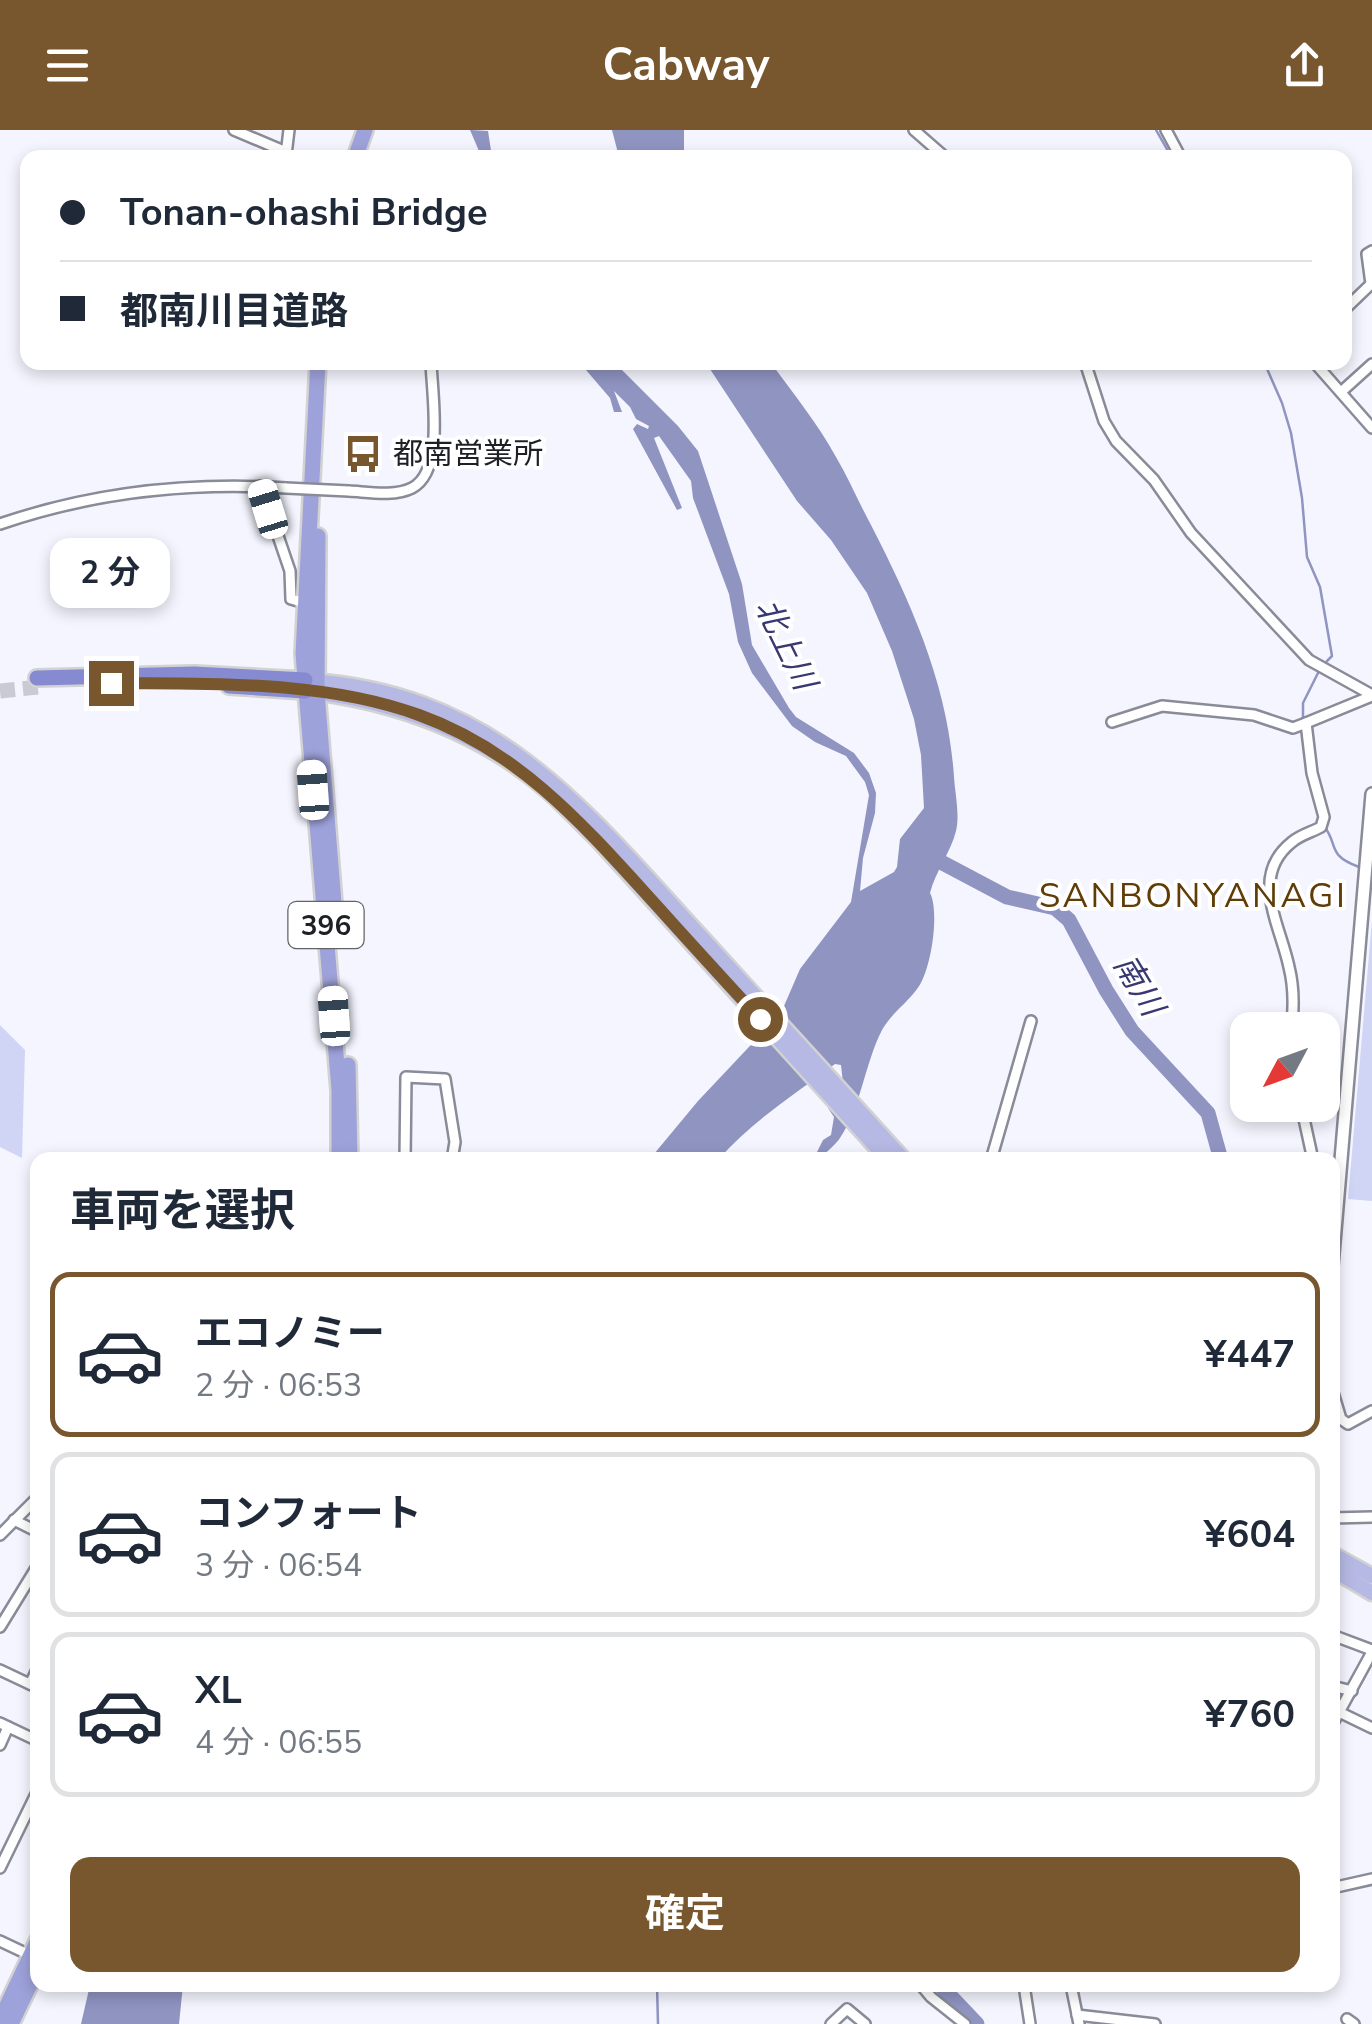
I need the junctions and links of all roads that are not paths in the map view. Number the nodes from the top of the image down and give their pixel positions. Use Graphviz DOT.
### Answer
graph roads {
  1 [pos="234,130"];
  2 [pos="914,130"];
  3 [pos="276,150"];
  4 [pos="937,150"];
  5 [pos="1372,252"];
  6 [pos="1352,301"];
  7 [pos="1372,364"];
  8 [pos="318,370"];
  9 [pos="325,370"];
  10 [pos="432,370"];
  11 [pos="1088,370"];
  12 [pos="1321,370"];
  13 [pos="1341,392"];
  14 [pos="1372,428"];
  15 [pos="261,486"];
  16 [pos="0,524"];
  17 [pos="310,604"];
  18 [pos="38,682"];
  19 [pos="311,686"];
  20 [pos="1372,696"];
  21 [pos="1112,722"];
  22 [pos="1306,723"];
  23 [pos="551,787"];
  24 [pos="1372,794"];
  25 [pos="1369,868"];
  26 [pos="1292,1012"];
  27 [pos="1031,1021"];
  28 [pos="1305,1122"];
  29 [pos="339,1152"];
  30 [pos="350,1152"];
  31 [pos="405,1152"];
  32 [pos="453,1152"];
  33 [pos="881,1152"];
  34 [pos="897,1152"];
  35 [pos="993,1152"];
  36 [pos="1311,1152"];
  37 [pos="1340,1154"];
  38 [pos="1372,1411"];
  39 [pos="1340,1416"];
  40 [pos="30,1505"];
  41 [pos="1372,1517"];
  42 [pos="1340,1518"];
  43 [pos="14,1520"];
  44 [pos="30,1528"];
  45 [pos="0,1534"];
  46 [pos="1340,1558"];
  47 [pos="1340,1574"];
  48 [pos="1372,1576"];
  49 [pos="30,1578"];
  50 [pos="1372,1592"];
  51 [pos="0,1628"];
  52 [pos="1340,1638"];
  53 [pos="1372,1651"];
  54 [pos="0,1670"];
  55 [pos="30,1684"];
  56 [pos="1340,1688"];
  57 [pos="1352,1692"];
  58 [pos="1340,1710"];
  59 [pos="1340,1712"];
  60 [pos="4,1725"];
  61 [pos="1372,1728"];
  62 [pos="30,1737"];
  63 [pos="0,1745"];
  64 [pos="30,1806"];
  65 [pos="0,1868"];
  66 [pos="1372,1879"];
  67 [pos="1340,1886"];
  68 [pos="0,1941"];
  69 [pos="30,1954"];
  70 [pos="30,1967"];
  71 [pos="30,1972"];
  72 [pos="926,1992"];
  73 [pos="1023,1992"];
  74 [pos="1072,1992"];
  75 [pos="0,2020"];
  76 [pos="1078,2020"];
  77 [pos="11,2024"];
  78 [pos="831,2024"];
  79 [pos="865,2024"];
  80 [pos="965,2024"];
  81 [pos="1030,2024"];
  82 [pos="1155,2024"];
  1 -- 3 [label="street"];
  2 -- 4 [label="street"];
  5 -- 6 [label="street"];
  7 -- 13 [label="street"];
  8 -- 17 [label="highway, 396"];
  9 -- 17 [label="highway, 396"];
  10 -- 15 [label="street, bridge"];
  11 -- 20 [label="street"];
  12 -- 13 [label="street"];
  13 -- 14 [label="street"];
  15 -- 16 [label="street"];
  15 -- 17 [label="street"];
  17 -- 19 [label="highway, 396"];
  18 -- 19 [label="highway"];
  19 -- 23 [label="main road"];
  19 -- 29 [label="highway, 396"];
  19 -- 30 [label="highway, 396"];
  20 -- 22 [label="street"];
  21 -- 22 [label="street"];
  22 -- 26 [label="street"];
  23 -- 33 [label="main road"];
  23 -- 34 [label="main road"];
  24 -- 25 [label="street"];
  25 -- 37 [label="street"];
  27 -- 35 [label="street"];
  28 -- 36 [label="street"];
  31 -- 32 [label="street"];
  38 -- 39 [label="street"];
  40 -- 43 [label="street"];
  41 -- 42 [label="street"];
  43 -- 44 [label="street"];
  43 -- 45 [label="street"];
  46 -- 48 [label="main road"];
  47 -- 50 [label="main road"];
  49 -- 51 [label="street"];
  52 -- 53 [label="street"];
  53 -- 57 [label="street"];
  54 -- 55 [label="street"];
  56 -- 57 [label="street"];
  57 -- 58 [label="street"];
  59 -- 61 [label="street"];
  60 -- 62 [label="street"];
  60 -- 63 [label="street"];
  64 -- 65 [label="street"];
  66 -- 67 [label="street"];
  68 -- 69 [label="street"];
  70 -- 75 [label="highway"];
  71 -- 77 [label="highway"];
  72 -- 80 [label="street"];
  73 -- 81 [label="street"];
  74 -- 76 [label="street"];
  76 -- 82 [label="street"];
  78 -- 79 [label="street"];
}
